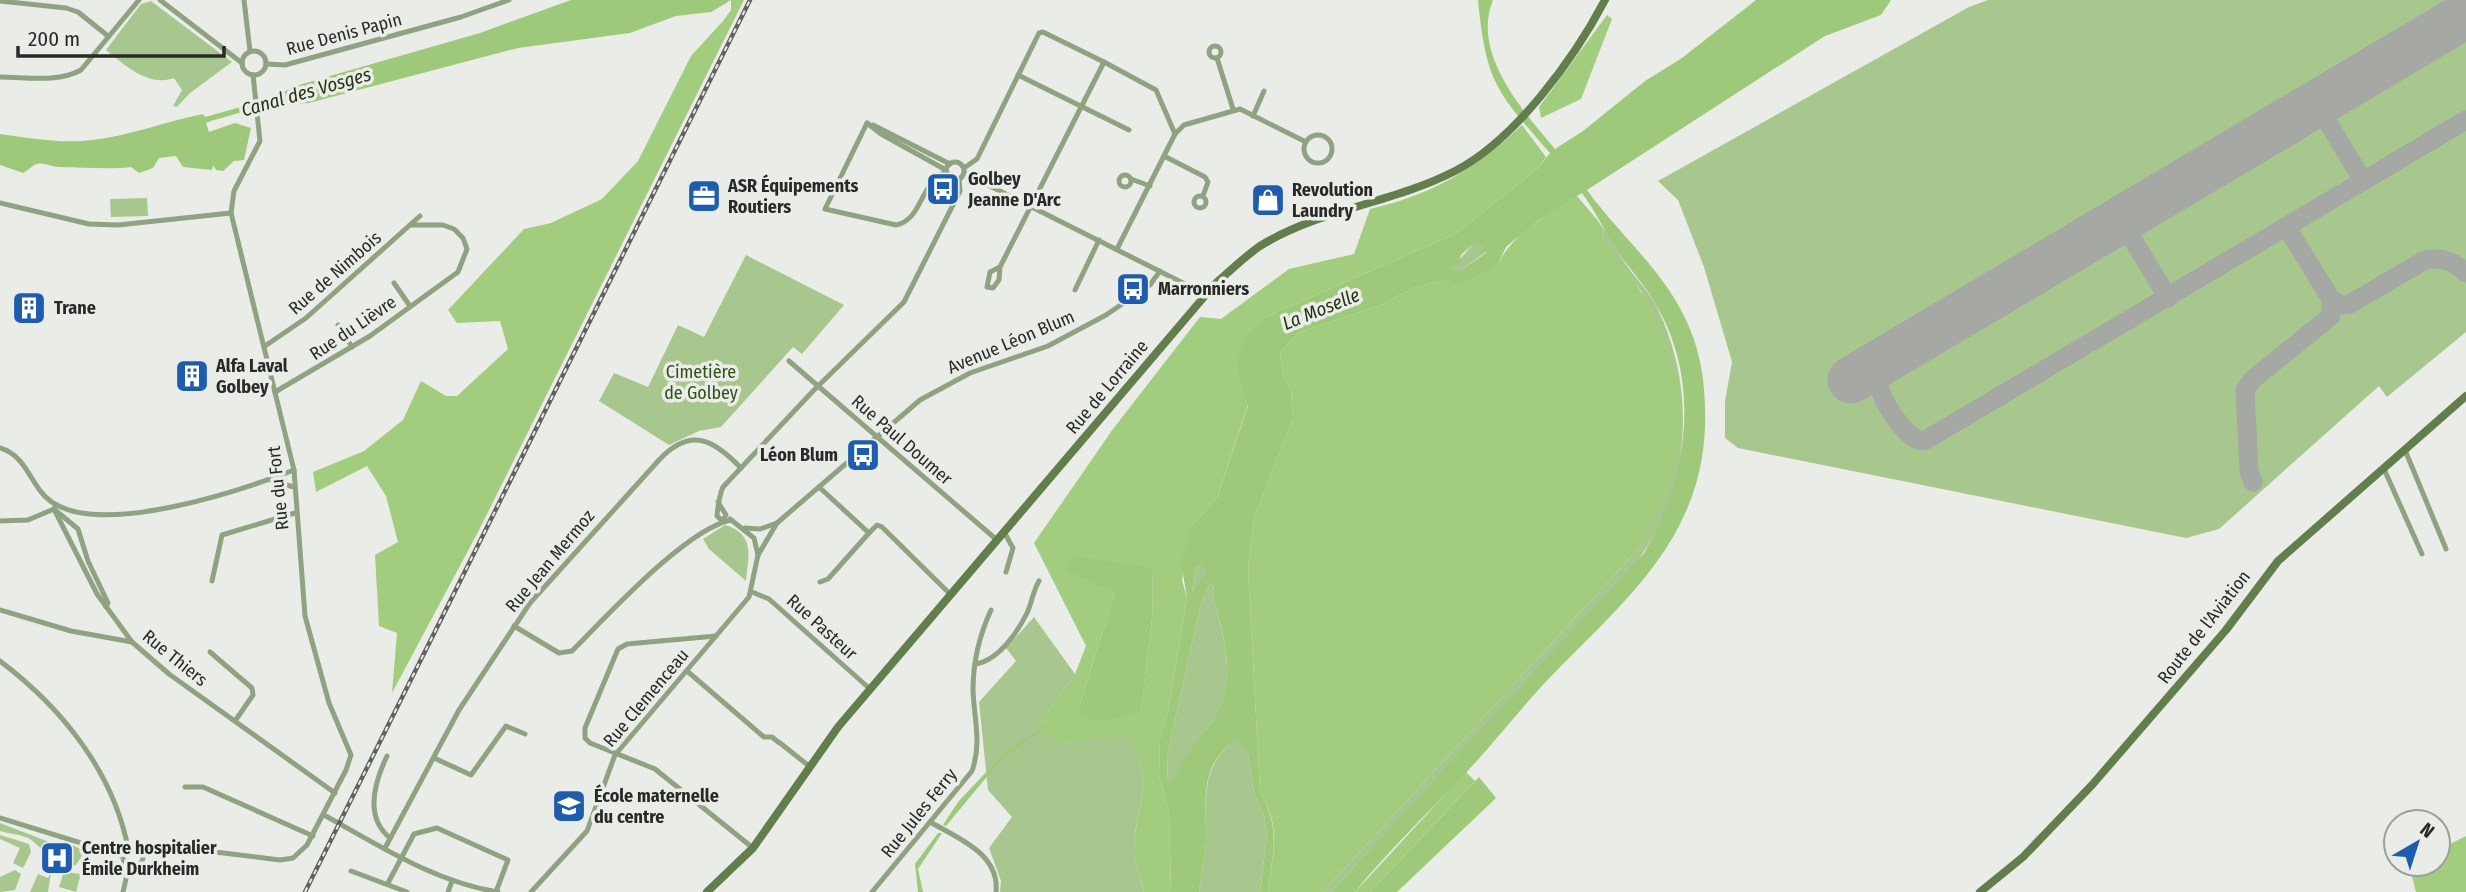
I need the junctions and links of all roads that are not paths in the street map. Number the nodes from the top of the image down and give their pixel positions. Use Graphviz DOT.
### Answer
graph roads {
  1 [pos="139,0"];
  2 [pos="160,0"];
  3 [pos="244,0"];
  4 [pos="509,0"];
  5 [pos="1605,0"];
  6 [pos="0,1"];
  7 [pos="108,36"];
  8 [pos="250,51"];
  9 [pos="1217,58"];
  10 [pos="1104,62"];
  11 [pos="242,63"];
  12 [pos="265,64"];
  13 [pos="253,75"];
  14 [pos="1018,75"];
  15 [pos="0,77"];
  16 [pos="1264,91"];
  17 [pos="1082,106"];
  18 [pos="1233,109"];
  19 [pos="1253,116"];
  20 [pos="1129,130"];
  21 [pos="1175,134"];
  22 [pos="1306,142"];
  23 [pos="1164,156"];
  24 [pos="948,169"];
  25 [pos="964,170"];
  26 [pos="959,179"];
  27 [pos="1131,179"];
  28 [pos="1150,186"];
  29 [pos="1203,196"];
  30 [pos="0,204"];
  31 [pos="1032,206"];
  32 [pos="232,213"];
  33 [pos="420,216"];
  34 [pos="410,225"];
  35 [pos="1099,240"];
  36 [pos="1117,249"];
  37 [pos="1000,267"];
  38 [pos="1160,271"];
  39 [pos="394,284"];
  40 [pos="1075,290"];
  41 [pos="1203,296"];
  42 [pos="410,306"];
  43 [pos="338,325"];
  44 [pos="265,346"];
  45 [pos="352,347"];
  46 [pos="789,361"];
  47 [pos="819,387"];
  48 [pos="275,392"];
  49 [pos="2466,396"];
  50 [pos="876,435"];
  51 [pos="0,448"];
  52 [pos="2405,450"];
  53 [pos="741,468"];
  54 [pos="2384,469"];
  55 [pos="293,470"];
  56 [pos="268,480"];
  57 [pos="294,487"];
  58 [pos="819,487"];
  59 [pos="718,502"];
  60 [pos="55,507"];
  61 [pos="295,513"];
  62 [pos="717,516"];
  63 [pos="727,519"];
  64 [pos="0,521"];
  65 [pos="778,523"];
  66 [pos="711,527"];
  67 [pos="745,528"];
  68 [pos="760,529"];
  69 [pos="1004,532"];
  70 [pos="869,533"];
  71 [pos="754,538"];
  72 [pos="766,540"];
  73 [pos="997,540"];
  74 [pos="2446,550"];
  75 [pos="2422,554"];
  76 [pos="758,555"];
  77 [pos="1006,572"];
  78 [pos="212,581"];
  79 [pos="1039,581"];
  80 [pos="820,582"];
  81 [pos="751,592"];
  82 [pos="950,594"];
  83 [pos="106,607"];
  84 [pos="0,610"];
  85 [pos="991,610"];
  86 [pos="514,626"];
  87 [pos="716,636"];
  88 [pos="132,642"];
  89 [pos="210,652"];
  90 [pos="0,661"];
  91 [pos="975,664"];
  92 [pos="687,671"];
  93 [pos="870,689"];
  94 [pos="235,721"];
  95 [pos="526,734"];
  96 [pos="615,755"];
  97 [pos="387,756"];
  98 [pos="434,758"];
  99 [pos="809,766"];
  100 [pos="185,787"];
  101 [pos="335,793"];
  102 [pos="324,815"];
  103 [pos="0,818"];
  104 [pos="930,822"];
  105 [pos="313,836"];
  106 [pos="390,838"];
  107 [pos="128,848"];
  108 [pos="385,848"];
  109 [pos="753,848"];
  110 [pos="143,852"];
  111 [pos="123,856"];
  112 [pos="402,857"];
  113 [pos="130,866"];
  114 [pos="351,871"];
  115 [pos="452,881"];
  116 [pos="388,883"];
  117 [pos="123,892"];
  118 [pos="407,892"];
  119 [pos="448,892"];
  120 [pos="497,892"];
  121 [pos="531,892"];
  122 [pos="706,892"];
  123 [pos="872,892"];
  124 [pos="996,892"];
  125 [pos="1980,892"];
  1 -- 7 [label="street"];
  2 -- 11 [label="street"];
  3 -- 8 [label="street"];
  4 -- 12 [label="street, Rue Denis Papin"];
  5 -- 41 [label="main road, Rue de Lorraine"];
  6 -- 7 [label="street"];
  7 -- 15 [label="street"];
  8 -- 11 [label="street"];
  8 -- 12 [label="street"];
  9 -- 18 [label="street"];
  10 -- 14 [label="street"];
  10 -- 17 [label="street"];
  10 -- 21 [label="street"];
  11 -- 13 [label="street"];
  12 -- 13 [label="street"];
  13 -- 32 [label="street, Rue du Fort"];
  14 -- 17 [label="street"];
  14 -- 25 [label="street"];
  16 -- 19 [label="street"];
  17 -- 20 [label="street"];
  17 -- 31 [label="street"];
  18 -- 19 [label="street"];
  18 -- 21 [label="street"];
  19 -- 22 [label="street"];
  21 -- 23 [label="street"];
  22 -- 22 [label="street"];
  23 -- 28 [label="street"];
  23 -- 29 [label="street"];
  24 -- 24 [label="street"];
  24 -- 25 [label="street"];
  24 -- 26 [label="street"];
  25 -- 26 [label="street"];
  25 -- 31 [label="street"];
  26 -- 47 [label="street"];
  27 -- 28 [label="street"];
  28 -- 36 [label="street"];
  30 -- 32 [label="street"];
  31 -- 35 [label="street"];
  31 -- 37 [label="street"];
  32 -- 44 [label="street, Rue du Fort"];
  33 -- 34 [label="street, Rue de Nimbois"];
  34 -- 42 [label="street, Rue du Lièvre"];
  34 -- 44 [label="street, Rue de Nimbois"];
  35 -- 36 [label="street"];
  35 -- 40 [label="street"];
  36 -- 38 [label="street"];
  38 -- 41 [label="street"];
  38 -- 50 [label="street, Avenue Léon Blum"];
  39 -- 42 [label="street, Rue du Lièvre"];
  41 -- 69 [label="main road, Rue de Lorraine"];
  42 -- 45 [label="street, Rue du Lièvre"];
  43 -- 45 [label="street"];
  44 -- 48 [label="street, Rue du Fort"];
  45 -- 48 [label="street, Rue du Lièvre"];
  46 -- 47 [label="street, Rue Paul Doumer"];
  47 -- 50 [label="street, Rue Paul Doumer"];
  47 -- 53 [label="street"];
  48 -- 55 [label="street, Rue du Fort"];
  49 -- 52 [label="main road, Route de l'Aviation"];
  50 -- 58 [label="street, Avenue Léon Blum"];
  50 -- 73 [label="street, Rue Paul Doumer"];
  51 -- 60 [label="street"];
  52 -- 54 [label="main road, Route de l'Aviation"];
  52 -- 74 [label="street"];
  53 -- 59 [label="street"];
  53 -- 86 [label="street, Rue Jean Mermoz"];
  54 -- 75 [label="street"];
  54 -- 125 [label="main road, Route de l'Aviation"];
  55 -- 56 [label="street"];
  55 -- 57 [label="street, Rue du Fort"];
  56 -- 57 [label="street"];
  56 -- 60 [label="street"];
  57 -- 61 [label="street, Rue du Fort"];
  58 -- 65 [label="street, Avenue Léon Blum"];
  58 -- 70 [label="street"];
  59 -- 62 [label="street"];
  59 -- 63 [label="street"];
  60 -- 64 [label="street"];
  60 -- 83 [label="street, Rue Thiers"];
  60 -- 83 [label="street, Rue Thiers"];
  61 -- 78 [label="street"];
  61 -- 101 [label="street, Rue du Fort"];
  62 -- 63 [label="street"];
  62 -- 66 [label="street"];
  63 -- 66 [label="street"];
  63 -- 67 [label="street"];
  65 -- 68 [label="street, Avenue Léon Blum"];
  65 -- 72 [label="street, Avenue Léon Blum"];
  66 -- 86 [label="street"];
  67 -- 68 [label="street, Avenue Léon Blum"];
  67 -- 71 [label="street"];
  68 -- 71 [label="street"];
  68 -- 72 [label="street"];
  69 -- 73 [label="main road, Rue de Lorraine"];
  69 -- 77 [label="street"];
  70 -- 80 [label="street"];
  70 -- 82 [label="street"];
  71 -- 72 [label="street"];
  71 -- 76 [label="street"];
  72 -- 76 [label="street, Avenue Léon Blum"];
  73 -- 82 [label="main road, Rue de Lorraine"];
  76 -- 81 [label="street, Rue Clemenceau"];
  79 -- 91 [label="street"];
  81 -- 87 [label="street, Rue Clemenceau"];
  81 -- 93 [label="street, Rue Pasteur"];
  82 -- 93 [label="main road, Rue de Lorraine"];
  83 -- 88 [label="street, Rue Thiers"];
  84 -- 88 [label="street"];
  85 -- 91 [label="street, Rue Jules Ferry"];
  86 -- 98 [label="street, Rue Jean Mermoz"];
  87 -- 92 [label="street, Rue Clemenceau"];
  87 -- 96 [label="street"];
  88 -- 94 [label="street, Rue Thiers"];
  89 -- 94 [label="street, Rue Thiers"];
  90 -- 107 [label="street"];
  91 -- 104 [label="street, Rue Jules Ferry"];
  92 -- 96 [label="street, Rue Clemenceau"];
  92 -- 99 [label="street"];
  93 -- 99 [label="main road, Rue de Lorraine"];
  94 -- 101 [label="street, Rue Thiers"];
  95 -- 98 [label="street"];
  96 -- 109 [label="street"];
  96 -- 121 [label="street, Rue Clemenceau"];
  97 -- 106 [label="street"];
  98 -- 106 [label="street, Rue Jean Mermoz"];
  99 -- 109 [label="main road, Rue de Lorraine"];
  100 -- 105 [label="street"];
  101 -- 102 [label="street, Rue du Fort"];
  102 -- 105 [label="street, Rue du Fort"];
  102 -- 108 [label="street"];
  103 -- 111 [label="street"];
  104 -- 123 [label="street, Rue Jules Ferry"];
  104 -- 124 [label="street"];
  105 -- 110 [label="street"];
  106 -- 108 [label="street, Rue Jean Mermoz"];
  107 -- 110 [label="street"];
  107 -- 111 [label="street"];
  108 -- 112 [label="street"];
  109 -- 122 [label="main road, Rue de Lorraine"];
  110 -- 113 [label="street"];
  111 -- 113 [label="street"];
  112 -- 115 [label="street"];
  112 -- 116 [label="street"];
  112 -- 120 [label="street"];
  113 -- 117 [label="street"];
  114 -- 116 [label="street"];
  115 -- 119 [label="street"];
  115 -- 120 [label="street"];
  116 -- 118 [label="street"];
}
